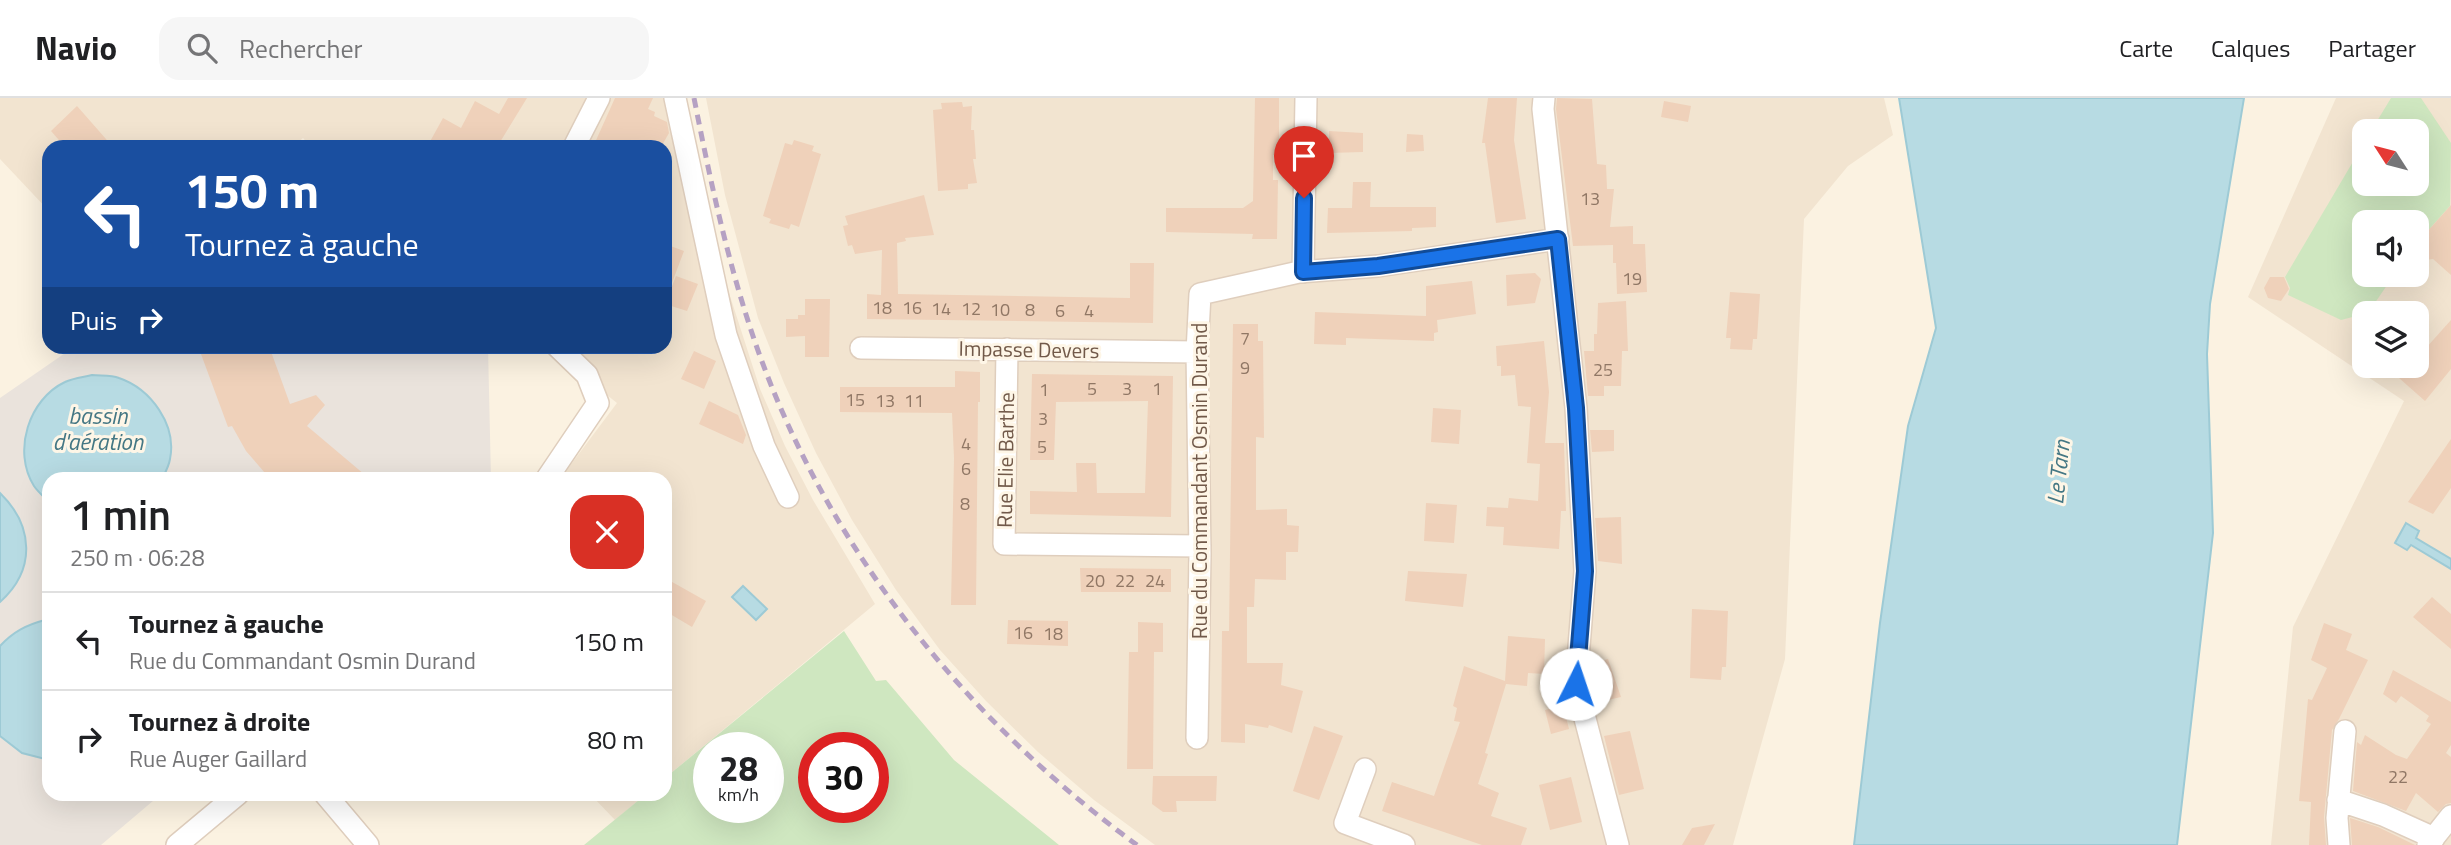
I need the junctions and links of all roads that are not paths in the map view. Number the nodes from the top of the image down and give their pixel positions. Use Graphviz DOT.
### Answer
graph roads {
  1 [pos="599,98"];
  2 [pos="675,98"];
  3 [pos="1306,98"];
  4 [pos="1544,98"];
  5 [pos="578,140"];
  6 [pos="1558,239"];
  7 [pos="1303,272"];
  8 [pos="861,348"];
  9 [pos="1007,349"];
  10 [pos="1197,352"];
  11 [pos="565,354"];
  12 [pos="551,472"];
  13 [pos="788,497"];
  14 [pos="1200,546"];
  15 [pos="2345,731"];
  16 [pos="1198,738"];
  17 [pos="1365,769"];
  18 [pos="2338,800"];
  19 [pos="230,801"];
  20 [pos="331,801"];
  21 [pos="2451,816"];
  22 [pos="2431,842"];
  23 [pos="177,845"];
  24 [pos="368,845"];
  25 [pos="1404,845"];
  26 [pos="1618,845"];
  27 [pos="2339,845"];
  1 -- 5 [label="street"];
  2 -- 13 [label="street"];
  3 -- 7 [label="street"];
  4 -- 6 [label="street"];
  6 -- 7 [label="street, Rue du Commandant Osmin Durand"];
  6 -- 26 [label="street"];
  7 -- 10 [label="street, Rue du Commandant Osmin Durand"];
  8 -- 9 [label="street, Impasse Devers"];
  9 -- 10 [label="street, Impasse Devers"];
  9 -- 14 [label="street, Rue Elie Barthe"];
  10 -- 14 [label="street, Rue du Commandant Osmin Durand"];
  11 -- 12 [label="street"];
  14 -- 16 [label="street, Rue du Commandant Osmin Durand"];
  15 -- 18 [label="street"];
  17 -- 25 [label="street"];
  18 -- 22 [label="street"];
  18 -- 27 [label="street"];
  19 -- 23 [label="street"];
  20 -- 24 [label="street"];
  21 -- 22 [label="street"];
}
